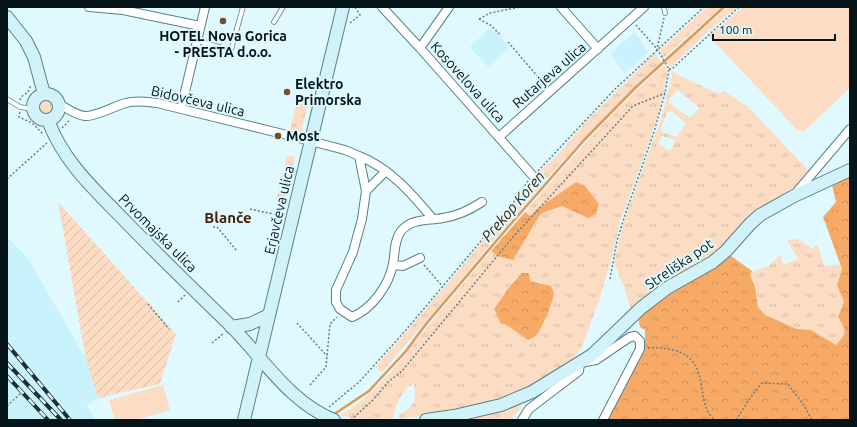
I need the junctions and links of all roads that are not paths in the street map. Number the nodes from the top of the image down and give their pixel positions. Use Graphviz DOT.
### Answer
graph roads {
  1 [pos="89,7"];
  2 [pos="205,7"];
  3 [pos="243,7"];
  4 [pos="283,7"];
  5 [pos="343,7"];
  6 [pos="382,7"];
  7 [pos="449,7"];
  8 [pos="561,7"];
  9 [pos="644,7"];
  10 [pos="664,7"];
  11 [pos="665,13"];
  12 [pos="7,18"];
  13 [pos="274,22"];
  14 [pos="200,26"];
  15 [pos="197,41"];
  16 [pos="420,48"];
  17 [pos="598,49"];
  18 [pos="44,94"];
  19 [pos="7,99"];
  20 [pos="59,104"];
  21 [pos="33,109"];
  22 [pos="181,110"];
  23 [pos="50,126"];
  24 [pos="850,129"];
  25 [pos="499,137"];
  26 [pos="310,142"];
  27 [pos="359,156"];
  28 [pos="850,170"];
  29 [pos="386,171"];
  30 [pos="533,176"];
  31 [pos="366,191"];
  32 [pos="794,196"];
  33 [pos="482,202"];
  34 [pos="433,219"];
  35 [pos="420,259"];
  36 [pos="393,265"];
  37 [pos="269,316"];
  38 [pos="228,330"];
  39 [pos="259,358"];
  40 [pos="580,363"];
  41 [pos="328,415"];
  42 [pos="244,420"];
  43 [pos="426,420"];
  44 [pos="522,420"];
  45 [pos="603,420"];
  1 -- 14 [label="street"];
  2 -- 14 [label="street"];
  3 -- 15 [label="lane"];
  4 -- 13 [label="lane"];
  5 -- 26 [label="street, Erjavčeva ulica"];
  6 -- 16 [label="street, Kosovelova ulica"];
  7 -- 16 [label="street"];
  8 -- 17 [label="street, Rutarjeva ulica"];
  9 -- 17 [label="street, Rutarjeva ulica"];
  10 -- 11 [label="lane"];
  12 -- 18 [label="street"];
  14 -- 15 [label="street"];
  15 -- 22 [label="street"];
  16 -- 25 [label="street, Kosovelova ulica"];
  17 -- 25 [label="street, Rutarjeva ulica"];
  18 -- 20 [label="street"];
  18 -- 21 [label="street"];
  19 -- 21 [label="lane, Prvomajska ulica"];
  20 -- 22 [label="street, Bidovčeva ulica"];
  20 -- 23 [label="street"];
  21 -- 23 [label="street, Prvomajska ulica"];
  22 -- 26 [label="street, Bidovčeva ulica"];
  23 -- 38 [label="street, Prvomajska ulica"];
  24 -- 32 [label="street, Streliška pot"];
  25 -- 30 [label="street, Kosovelova ulica"];
  26 -- 27 [label="street, Bidovčeva ulica"];
  26 -- 37 [label="street, Erjavčeva ulica"];
  27 -- 29 [label="street, Bidovčeva ulica"];
  27 -- 31 [label="street"];
  28 -- 32 [label="street"];
  29 -- 31 [label="street"];
  29 -- 34 [label="street, Bidovčeva ulica"];
  31 -- 36 [label="street"];
  32 -- 40 [label="street, Streliška pot"];
  33 -- 34 [label="street"];
  34 -- 36 [label="street"];
  35 -- 36 [label="street"];
  37 -- 38 [label="street"];
  37 -- 39 [label="street, Erjavčeva ulica"];
  38 -- 39 [label="street, Prvomajska ulica"];
  39 -- 41 [label="street, Prvomajska ulica"];
  39 -- 42 [label="street, Erjavčeva ulica"];
  40 -- 43 [label="street"];
  40 -- 44 [label="street, Streliška pot"];
  40 -- 45 [label="street"];
}
